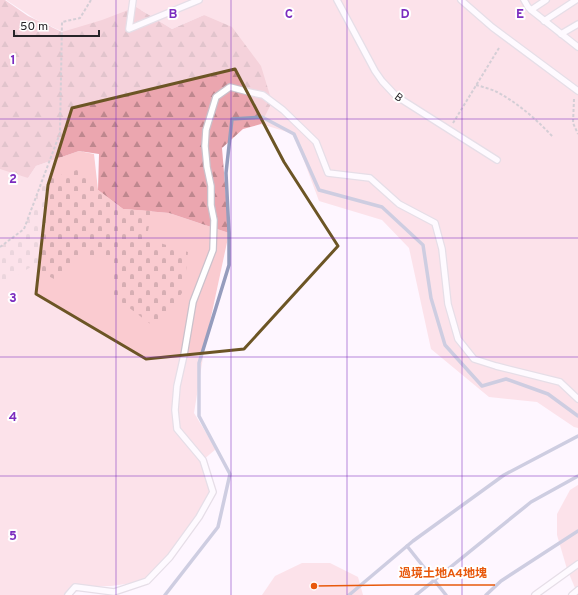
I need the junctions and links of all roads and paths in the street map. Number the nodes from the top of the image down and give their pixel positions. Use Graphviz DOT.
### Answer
graph roads {
  1 [pos="91,0"];
  2 [pos="133,0"];
  3 [pos="199,0"];
  4 [pos="337,0"];
  5 [pos="461,0"];
  6 [pos="524,0"];
  7 [pos="546,0"];
  8 [pos="576,0"];
  9 [pos="531,10"];
  10 [pos="544,20"];
  11 [pos="578,24"];
  12 [pos="561,34"];
  13 [pos="578,47"];
  14 [pos="499,48"];
  15 [pos="476,85"];
  16 [pos="577,90"];
  17 [pos="452,124"];
  18 [pos="578,134"];
  19 [pos="553,137"];
  20 [pos="496,160"];
  21 [pos="0,247"];
  22 [pos="578,399"];
  23 [pos="578,564"];
  24 [pos="578,590"];
  25 [pos="68,595"];
  26 [pos="535,595"];
  27 [pos="572,595"];
  1 -- 21 [label="path"];
  2 -- 3 [label="lane"];
  4 -- 20 [label="lane, B"];
  5 -- 16 [label="lane"];
  6 -- 9 [label="lane"];
  7 -- 9 [label="lane"];
  8 -- 10 [label="lane"];
  9 -- 10 [label="lane"];
  10 -- 12 [label="lane"];
  11 -- 12 [label="lane"];
  12 -- 13 [label="lane"];
  14 -- 15 [label="path"];
  15 -- 17 [label="path"];
  15 -- 19 [label="path"];
  16 -- 18 [label="path"];
  22 -- 25 [label="lane"];
  23 -- 26 [label="lane"];
  24 -- 27 [label="lane"];
}
